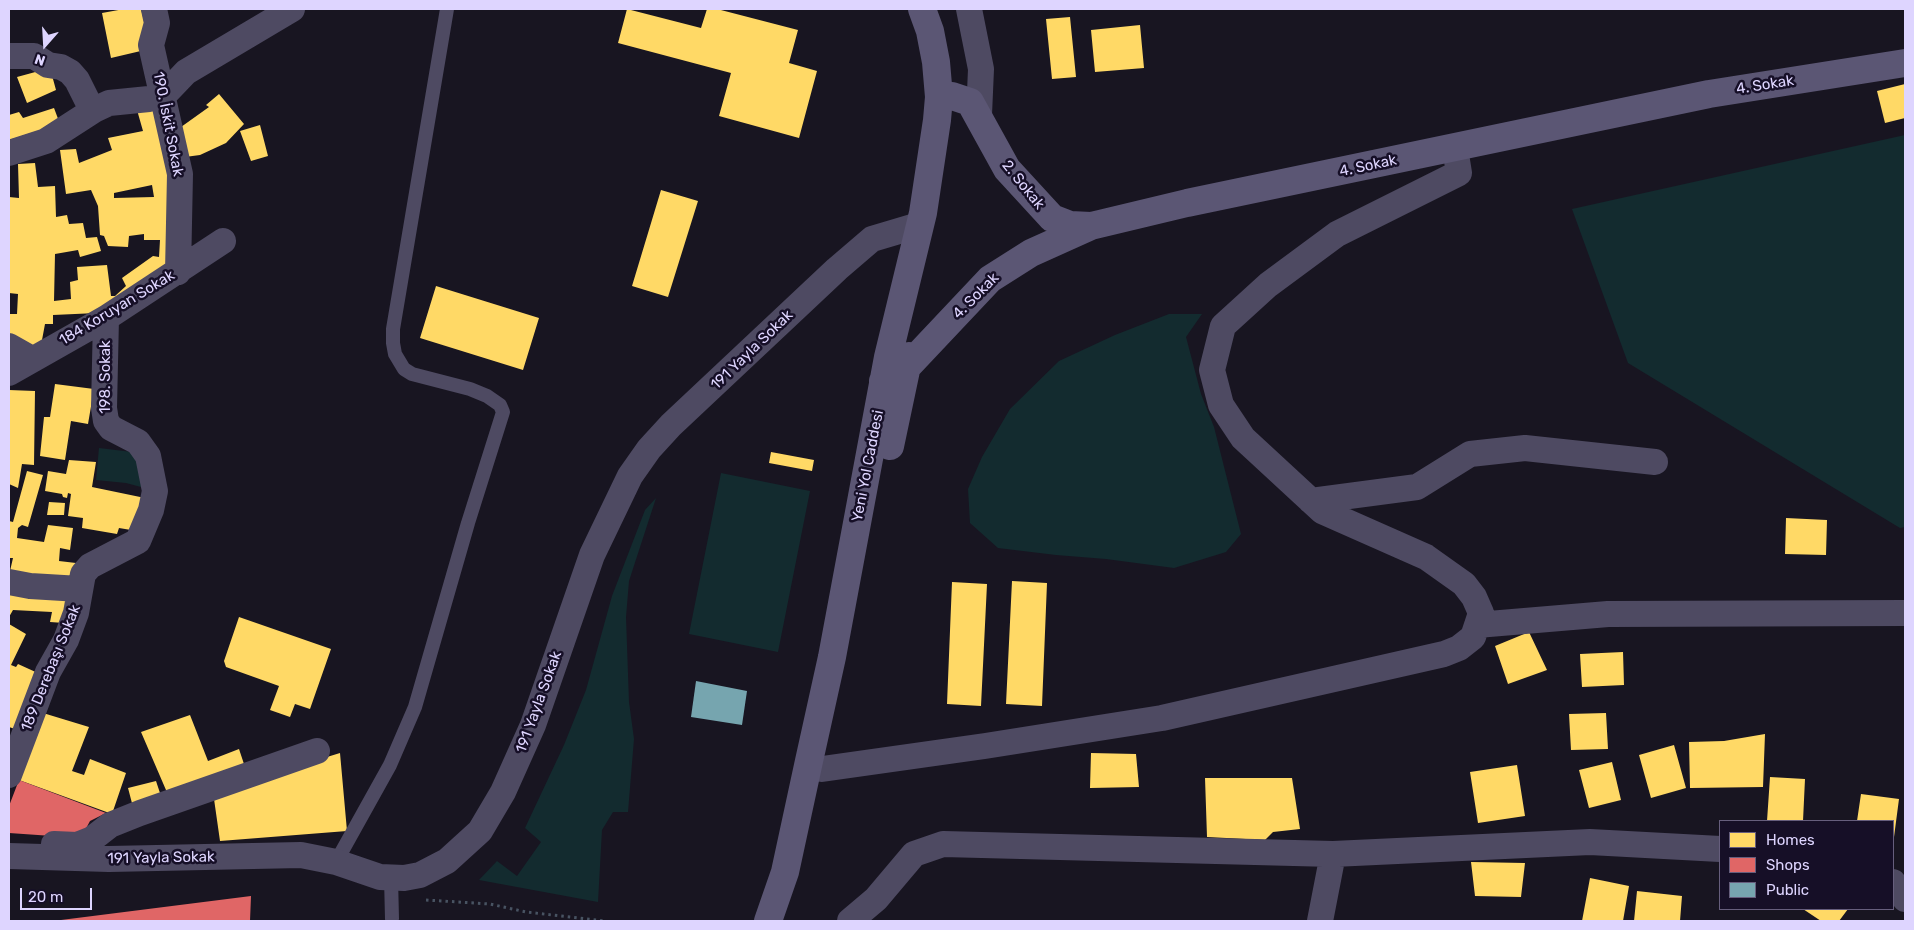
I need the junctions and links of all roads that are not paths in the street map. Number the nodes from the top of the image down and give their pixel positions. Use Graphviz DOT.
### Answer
graph roads {
  1 [pos="154,9"];
  2 [pos="292,9"];
  3 [pos="447,9"];
  4 [pos="922,9"];
  5 [pos="938,9"];
  6 [pos="969,9"];
  7 [pos="9,56"];
  8 [pos="1905,63"];
  9 [pos="164,95"];
  10 [pos="945,97"];
  11 [pos="94,110"];
  12 [pos="979,115"];
  13 [pos="1455,148"];
  14 [pos="9,153"];
  15 [pos="920,225"];
  16 [pos="1091,226"];
  17 [pos="223,241"];
  18 [pos="178,272"];
  19 [pos="106,318"];
  20 [pos="9,346"];
  21 [pos="32,359"];
  22 [pos="907,367"];
  23 [pos="9,373"];
  24 [pos="883,381"];
  25 [pos="1656,462"];
  26 [pos="1311,501"];
  27 [pos="9,582"];
  28 [pos="80,589"];
  29 [pos="1905,613"];
  30 [pos="1477,625"];
  31 [pos="15,740"];
  32 [pos="317,751"];
  33 [pos="822,769"];
  34 [pos="9,775"];
  35 [pos="9,842"];
  36 [pos="1719,849"];
  37 [pos="1334,854"];
  38 [pos="9,856"];
  39 [pos="336,862"];
  40 [pos="1894,883"];
  41 [pos="392,887"];
  42 [pos="1905,899"];
  43 [pos="392,919"];
  44 [pos="768,921"];
  45 [pos="787,921"];
  46 [pos="850,921"];
  47 [pos="1320,921"];
  1 -- 9 [label="street, 190. İskit Sokak"];
  2 -- 9 [label="street"];
  3 -- 39 [label="lane"];
  4 -- 10 [label="main road, Yeni Yol Caddesi"];
  5 -- 10 [label="main road, Yeni Yol Caddesi"];
  6 -- 12 [label="street, 2. Sokak"];
  7 -- 11 [label="street"];
  8 -- 13 [label="main road, 4. Sokak"];
  9 -- 11 [label="street"];
  9 -- 18 [label="street, 190. İskit Sokak"];
  10 -- 12 [label="main road, 2. Sokak"];
  10 -- 15 [label="main road, Yeni Yol Caddesi"];
  10 -- 22 [label="main road, Yeni Yol Caddesi"];
  11 -- 14 [label="street"];
  12 -- 16 [label="main road, 2. Sokak"];
  13 -- 16 [label="main road, 4. Sokak"];
  13 -- 26 [label="street"];
  15 -- 24 [label="main road, Yeni Yol Caddesi"];
  15 -- 41 [label="street, 191 Yayla Sokak"];
  16 -- 22 [label="main road, 4. Sokak"];
  17 -- 18 [label="street, 184 Koruyan Sokak"];
  18 -- 19 [label="street, 184 Koruyan Sokak"];
  19 -- 21 [label="street, 184 Koruyan Sokak"];
  19 -- 28 [label="street, 198. Sokak"];
  20 -- 21 [label="street"];
  21 -- 23 [label="street, 184 Koruyan Sokak"];
  22 -- 24 [label="main road, 4. Sokak"];
  22 -- 33 [label="main road, Yeni Yol Caddesi"];
  24 -- 44 [label="main road, Yeni Yol Caddesi"];
  25 -- 26 [label="street"];
  26 -- 30 [label="street"];
  27 -- 28 [label="street"];
  28 -- 31 [label="street, 189 Derebaşı Sokak"];
  29 -- 30 [label="street"];
  30 -- 33 [label="street"];
  31 -- 34 [label="street, 189 Derebaşı Sokak"];
  32 -- 35 [label="street"];
  33 -- 45 [label="main road, Yeni Yol Caddesi"];
  36 -- 37 [label="street"];
  37 -- 46 [label="street"];
  37 -- 47 [label="street"];
  38 -- 39 [label="street, 191 Yayla Sokak"];
  39 -- 41 [label="street, 191 Yayla Sokak"];
  40 -- 42 [label="street"];
  41 -- 43 [label="lane"];
}
